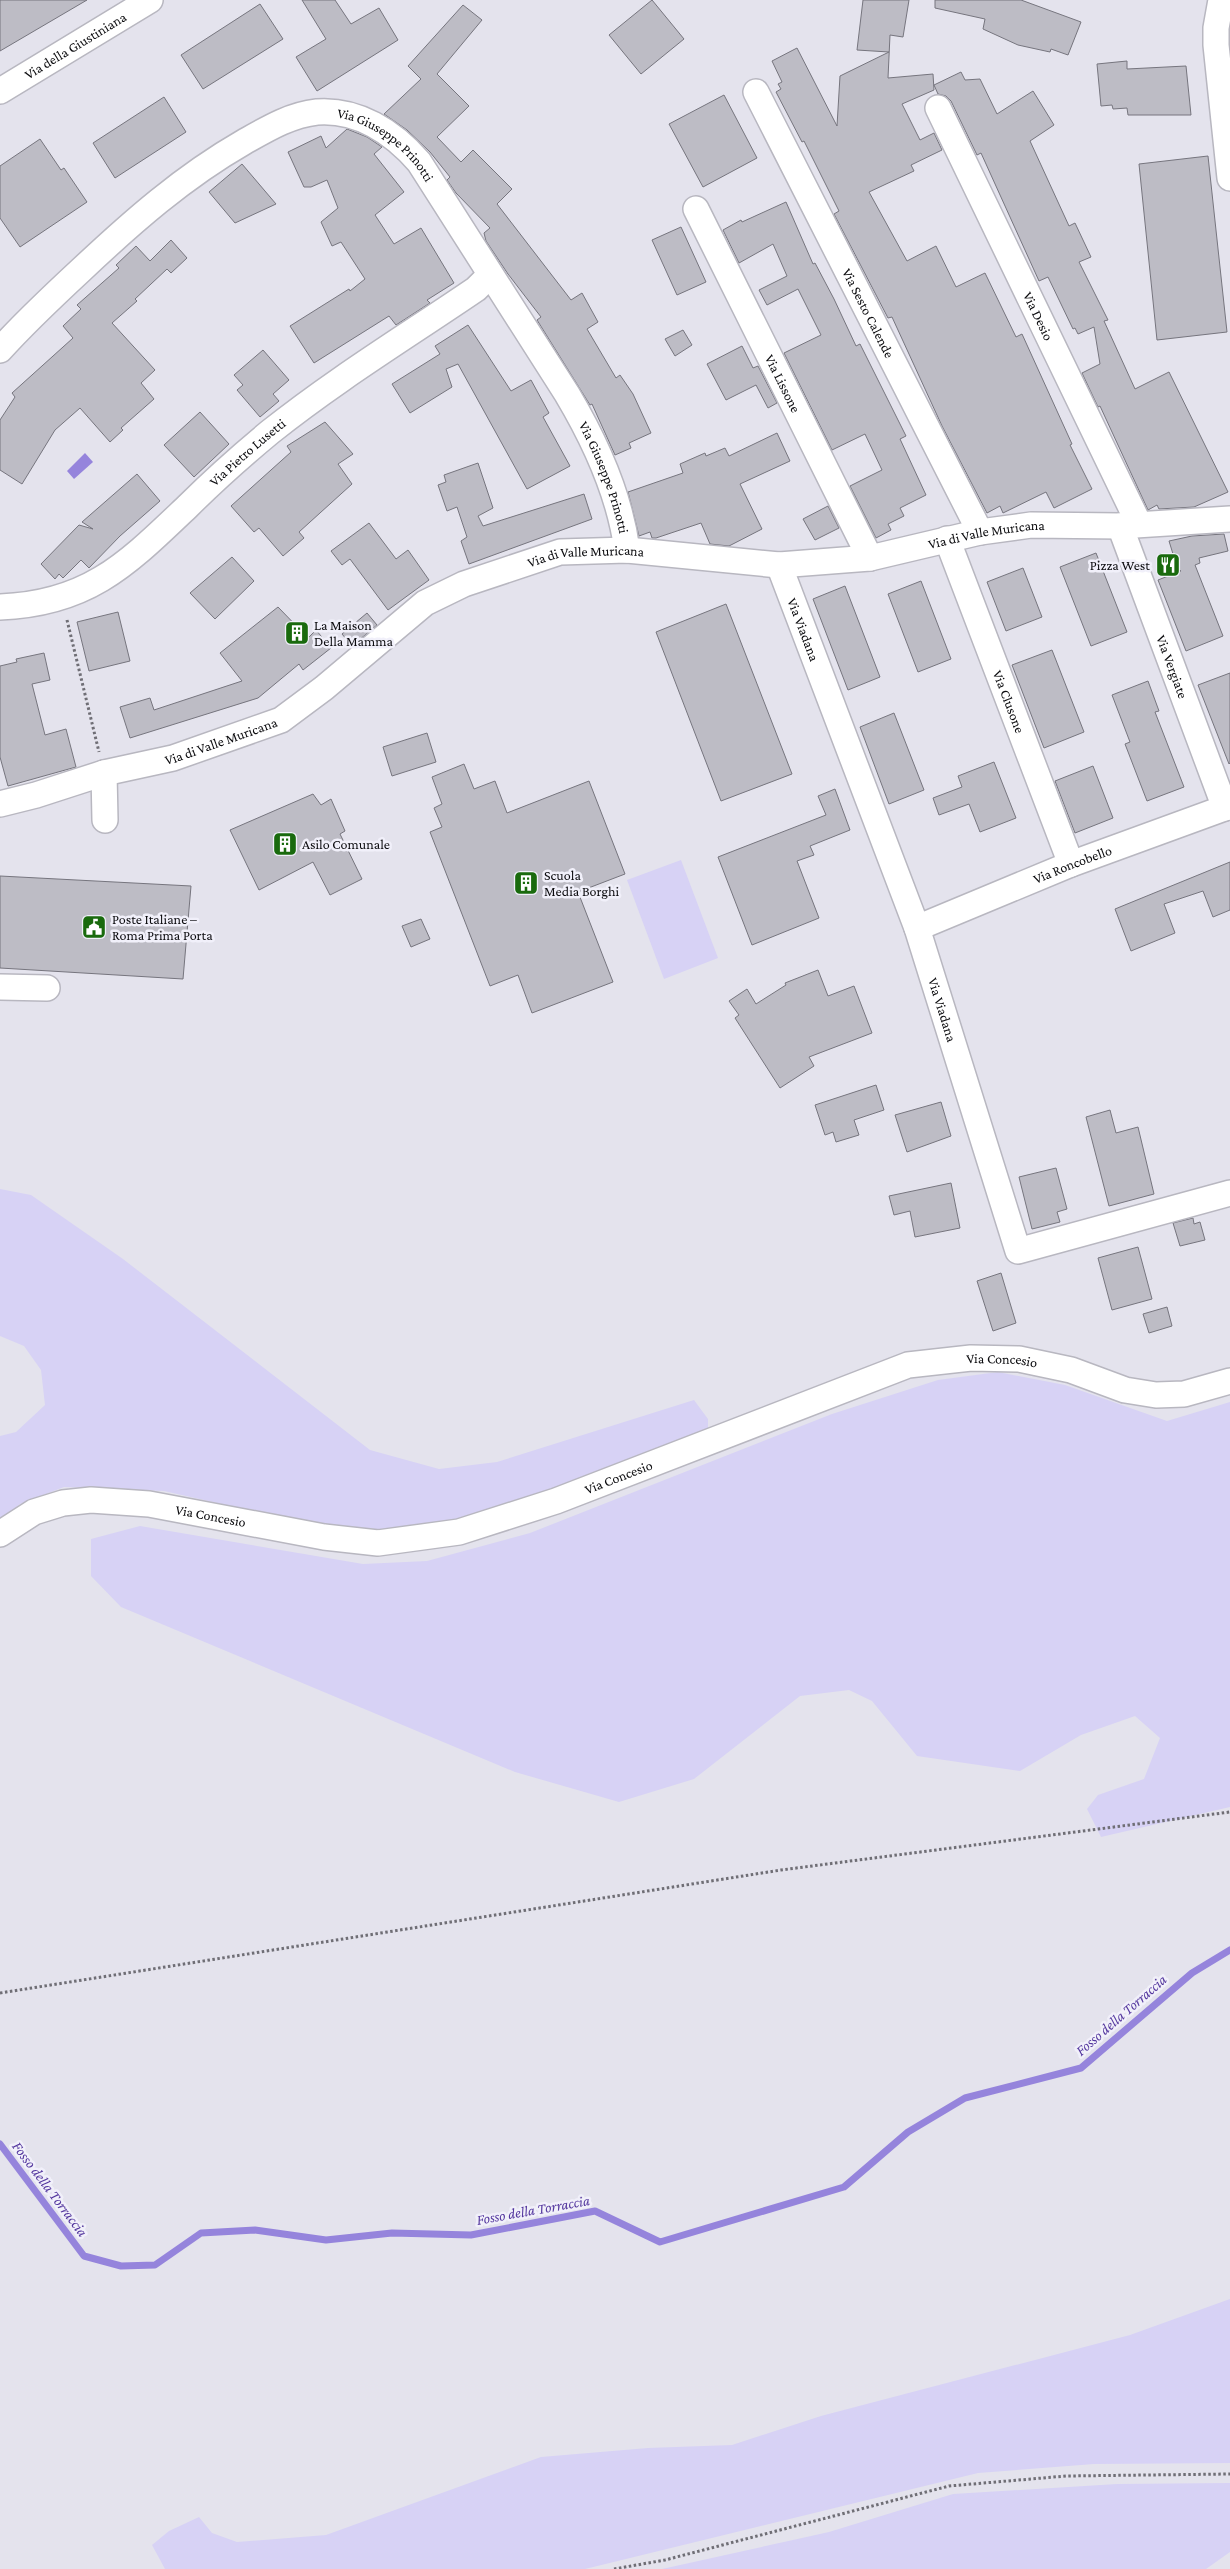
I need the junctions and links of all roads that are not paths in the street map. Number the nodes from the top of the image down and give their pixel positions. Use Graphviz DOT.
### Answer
graph roads {
  1 [pos="150,0"];
  2 [pos="1221,0"];
  3 [pos="0,91"];
  4 [pos="756,92"];
  5 [pos="938,108"];
  6 [pos="1230,178"];
  7 [pos="696,208"];
  8 [pos="490,275"];
  9 [pos="0,350"];
  10 [pos="1230,519"];
  11 [pos="1130,525"];
  12 [pos="980,532"];
  13 [pos="947,539"];
  14 [pos="627,550"];
  15 [pos="870,558"];
  16 [pos="779,565"];
  17 [pos="0,607"];
  18 [pos="104,773"];
  19 [pos="0,804"];
  20 [pos="1227,807"];
  21 [pos="105,820"];
  22 [pos="1071,864"];
  23 [pos="917,928"];
  24 [pos="0,987"];
  25 [pos="47,988"];
  26 [pos="1230,1192"];
  27 [pos="1230,1381"];
  28 [pos="0,1534"];
  1 -- 3 [label="street, Via della Giustiniana"];
  2 -- 6 [label="street"];
  4 -- 12 [label="street, Via Sesto Calende"];
  5 -- 11 [label="street, Via Desio"];
  7 -- 15 [label="street, Via Lissone"];
  8 -- 9 [label="street, Via Giuseppe Prinotti"];
  8 -- 14 [label="street, Via Giuseppe Prinotti"];
  8 -- 17 [label="street, Via Pietro Lusetti"];
  10 -- 11 [label="street, Via di Valle Muricana"];
  11 -- 12 [label="street, Via di Valle Muricana"];
  11 -- 20 [label="street, Via Vergiate"];
  12 -- 13 [label="street, Via di Valle Muricana"];
  13 -- 15 [label="street, Via di Valle Muricana"];
  13 -- 22 [label="street, Via Clusone"];
  14 -- 16 [label="street, Via di Valle Muricana"];
  14 -- 18 [label="street, Via di Valle Muricana"];
  15 -- 16 [label="street, Via di Valle Muricana"];
  16 -- 23 [label="street, Via Viadana"];
  18 -- 19 [label="street, Via di Valle Muricana"];
  18 -- 21 [label="street"];
  20 -- 22 [label="street, Via Roncobello"];
  22 -- 23 [label="street, Via Roncobello"];
  23 -- 26 [label="street, Via Viadana"];
  24 -- 25 [label="street"];
  27 -- 28 [label="street, Via Concesio"];
}
